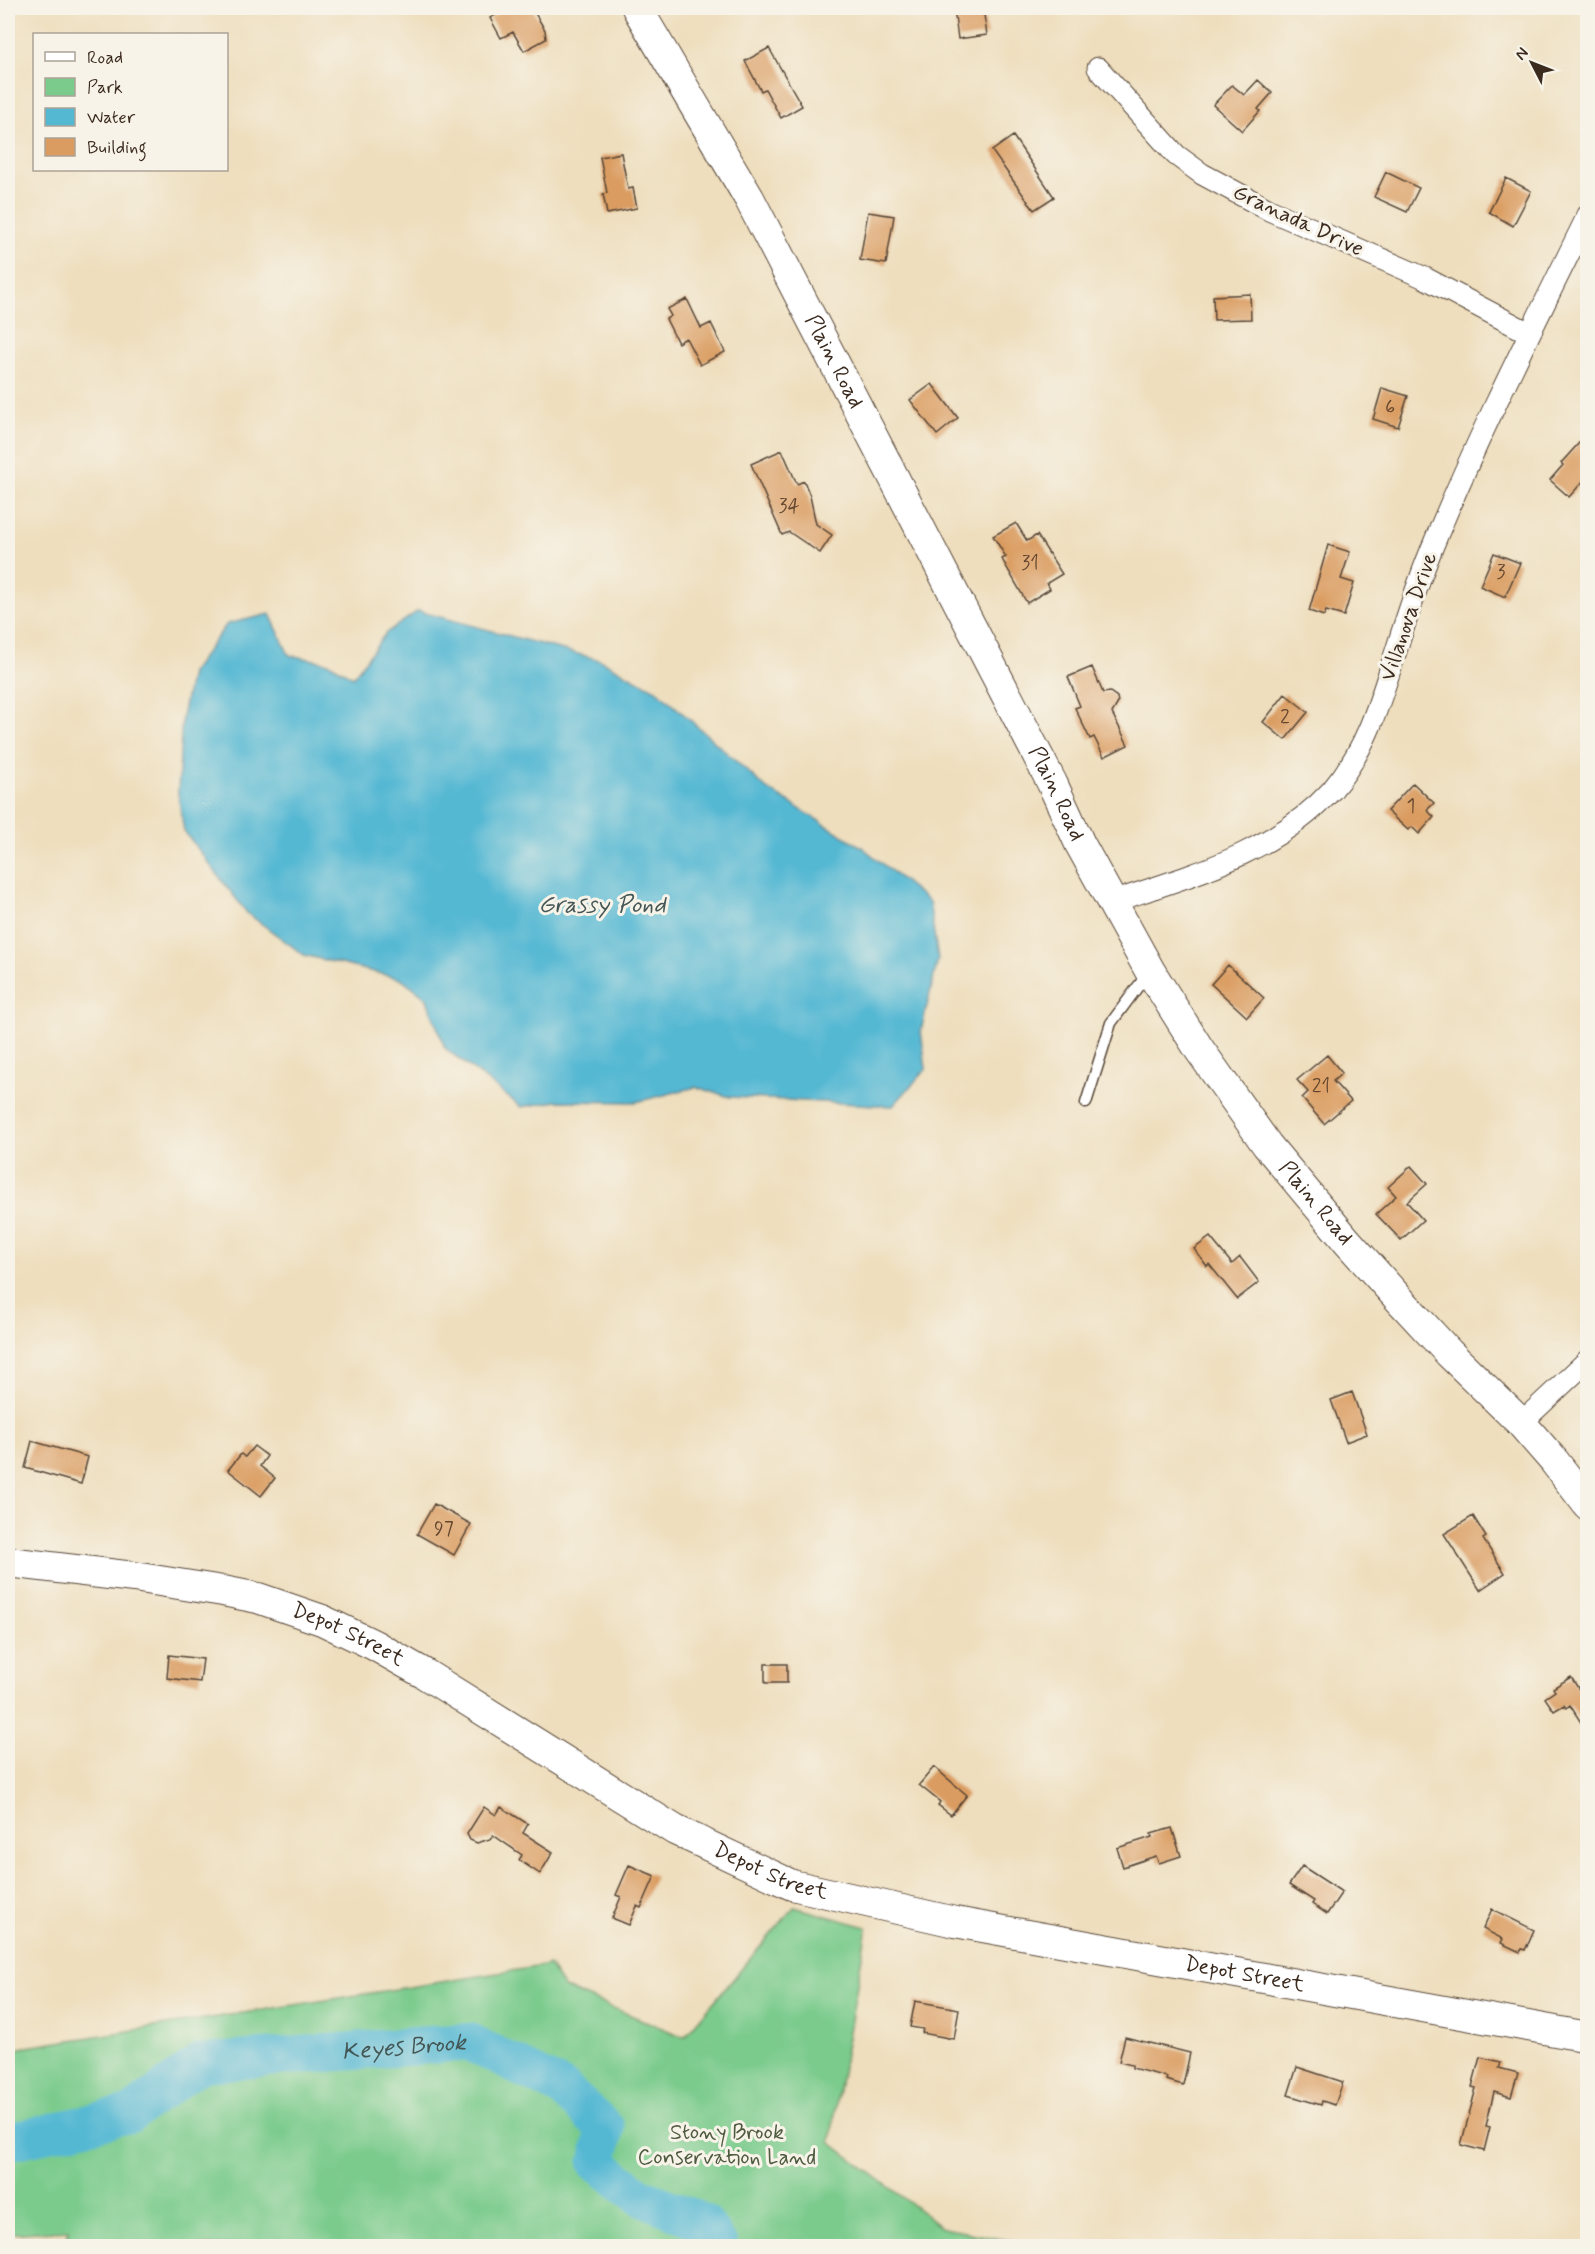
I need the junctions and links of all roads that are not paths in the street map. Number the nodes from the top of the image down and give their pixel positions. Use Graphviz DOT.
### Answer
graph roads {
  1 [pos="637,8"];
  2 [pos="1098,68"];
  3 [pos="1587,215"];
  4 [pos="1529,333"];
  5 [pos="1112,902"];
  6 [pos="1150,970"];
  7 [pos="1086,1103"];
  8 [pos="1587,1360"];
  9 [pos="1521,1424"];
  10 [pos="1587,1505"];
  11 [pos="8,1562"];
  12 [pos="1587,2037"];
  1 -- 5 [label="main road, Plain Road"];
  2 -- 4 [label="street, Granada Drive"];
  3 -- 4 [label="street, Villanova Drive"];
  4 -- 5 [label="street, Villanova Drive"];
  5 -- 6 [label="main road, Plain Road"];
  6 -- 7 [label="lane"];
  6 -- 9 [label="main road, Plain Road"];
  8 -- 9 [label="street"];
  9 -- 10 [label="main road, Plain Road"];
  11 -- 12 [label="main road, Depot Street"];
}
